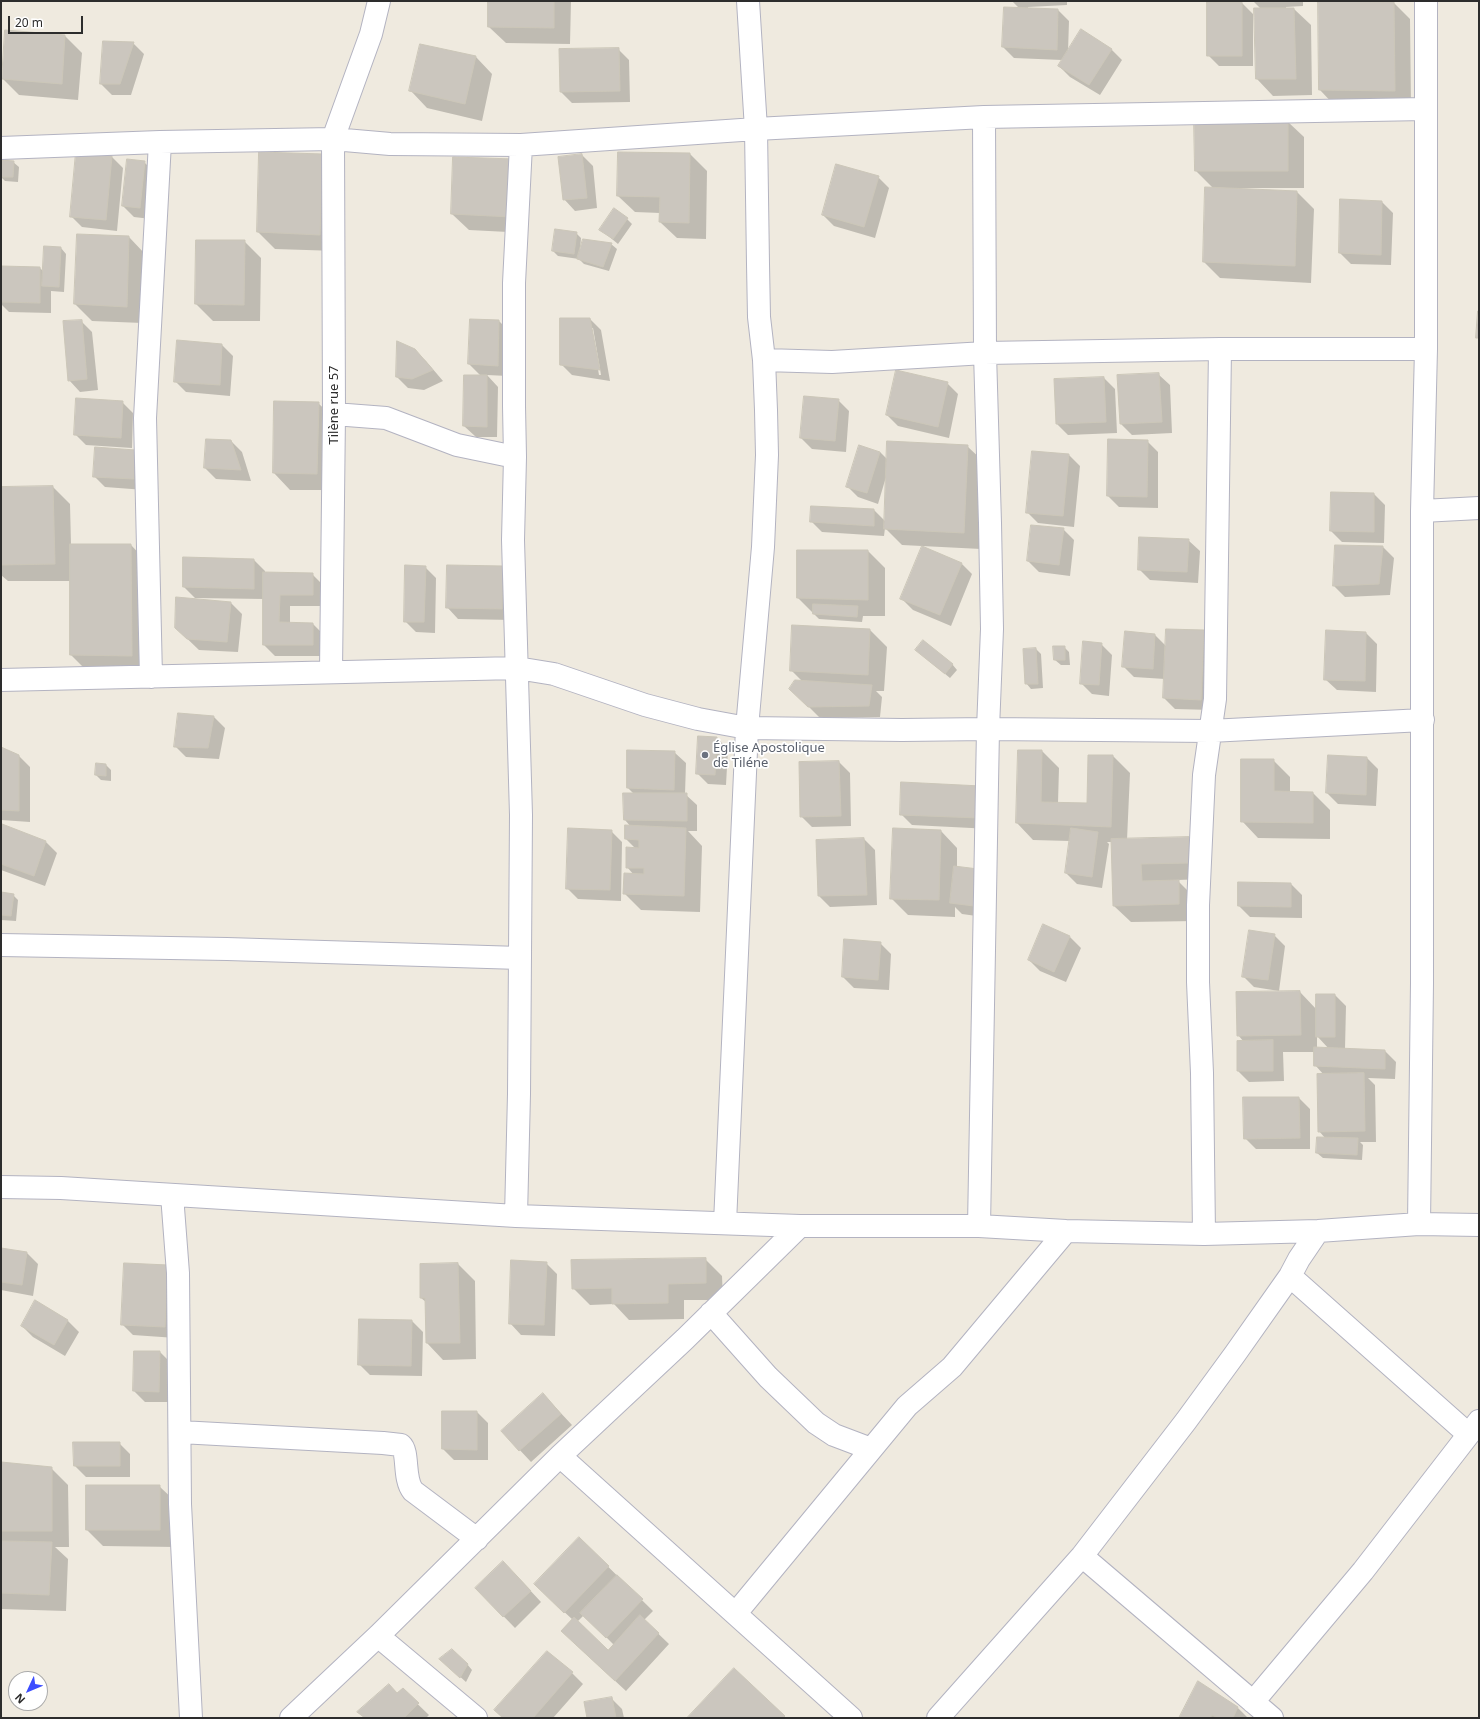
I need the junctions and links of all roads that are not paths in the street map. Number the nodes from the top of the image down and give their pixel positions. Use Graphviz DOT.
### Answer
graph roads {
  1 [pos="379,1"];
  2 [pos="748,1"];
  3 [pos="1426,1"];
  4 [pos="1425,109"];
  5 [pos="984,117"];
  6 [pos="756,129"];
  7 [pos="333,139"];
  8 [pos="160,142"];
  9 [pos="521,145"];
  10 [pos="1,148"];
  11 [pos="1220,349"];
  12 [pos="1426,349"];
  13 [pos="984,353"];
  14 [pos="764,360"];
  15 [pos="334,414"];
  16 [pos="515,456"];
  17 [pos="1479,508"];
  18 [pos="1422,511"];
  19 [pos="517,668"];
  20 [pos="331,671"];
  21 [pos="151,677"];
  22 [pos="1,680"];
  23 [pos="1423,720"];
  24 [pos="747,728"];
  25 [pos="988,729"];
  26 [pos="1210,731"];
  27 [pos="1,945"];
  28 [pos="520,958"];
  29 [pos="1,1187"];
  30 [pos="172,1195"];
  31 [pos="516,1216"];
  32 [pos="725,1223"];
  33 [pos="1419,1224"];
  34 [pos="1479,1225"];
  35 [pos="800,1226"];
  36 [pos="979,1226"];
  37 [pos="1066,1231"];
  38 [pos="1318,1231"];
  39 [pos="1204,1234"];
  40 [pos="1290,1276"];
  41 [pos="711,1313"];
  42 [pos="1474,1428"];
  43 [pos="180,1432"];
  44 [pos="871,1449"];
  45 [pos="560,1456"];
  46 [pos="477,1539"];
  47 [pos="1082,1556"];
  48 [pos="736,1613"];
  49 [pos="378,1636"];
  50 [pos="1254,1702"];
  51 [pos="191,1718"];
  52 [pos="291,1718"];
  53 [pos="476,1718"];
  54 [pos="851,1718"];
  55 [pos="938,1718"];
  56 [pos="1272,1718"];
  1 -- 7 [label="street"];
  2 -- 6 [label="street"];
  3 -- 4 [label="street"];
  4 -- 5 [label="street"];
  4 -- 12 [label="street"];
  5 -- 6 [label="street"];
  5 -- 13 [label="street"];
  6 -- 9 [label="street"];
  6 -- 14 [label="street"];
  7 -- 8 [label="street"];
  7 -- 9 [label="street"];
  7 -- 15 [label="street, Tilène rue 57"];
  8 -- 10 [label="street"];
  8 -- 21 [label="street"];
  9 -- 16 [label="street"];
  11 -- 12 [label="street"];
  11 -- 13 [label="street"];
  11 -- 26 [label="street"];
  12 -- 18 [label="street"];
  13 -- 14 [label="street"];
  13 -- 25 [label="street"];
  14 -- 24 [label="street"];
  15 -- 16 [label="street"];
  15 -- 20 [label="street, Tilène rue 57"];
  16 -- 19 [label="street"];
  17 -- 18 [label="street"];
  18 -- 23 [label="street"];
  19 -- 20 [label="street"];
  19 -- 24 [label="street"];
  19 -- 28 [label="street"];
  20 -- 21 [label="street"];
  21 -- 22 [label="street"];
  23 -- 26 [label="street"];
  23 -- 33 [label="street"];
  24 -- 25 [label="street"];
  24 -- 32 [label="street"];
  25 -- 26 [label="street"];
  25 -- 36 [label="street"];
  26 -- 39 [label="street"];
  27 -- 28 [label="street"];
  28 -- 31 [label="street"];
  29 -- 30 [label="street"];
  30 -- 31 [label="street"];
  30 -- 43 [label="street"];
  31 -- 32 [label="street"];
  32 -- 35 [label="street"];
  33 -- 34 [label="street"];
  33 -- 38 [label="street"];
  35 -- 36 [label="street"];
  35 -- 41 [label="street"];
  36 -- 37 [label="street"];
  37 -- 39 [label="street"];
  37 -- 44 [label="street"];
  38 -- 39 [label="street"];
  38 -- 40 [label="street"];
  40 -- 42 [label="street"];
  40 -- 47 [label="street"];
  41 -- 44 [label="street"];
  41 -- 45 [label="street"];
  42 -- 50 [label="street"];
  43 -- 46 [label="street"];
  43 -- 51 [label="street"];
  44 -- 48 [label="street"];
  45 -- 46 [label="street"];
  45 -- 48 [label="street"];
  46 -- 49 [label="street"];
  47 -- 50 [label="street"];
  47 -- 55 [label="street"];
  48 -- 54 [label="street"];
  49 -- 52 [label="street"];
  49 -- 53 [label="street"];
  50 -- 56 [label="street"];
}
